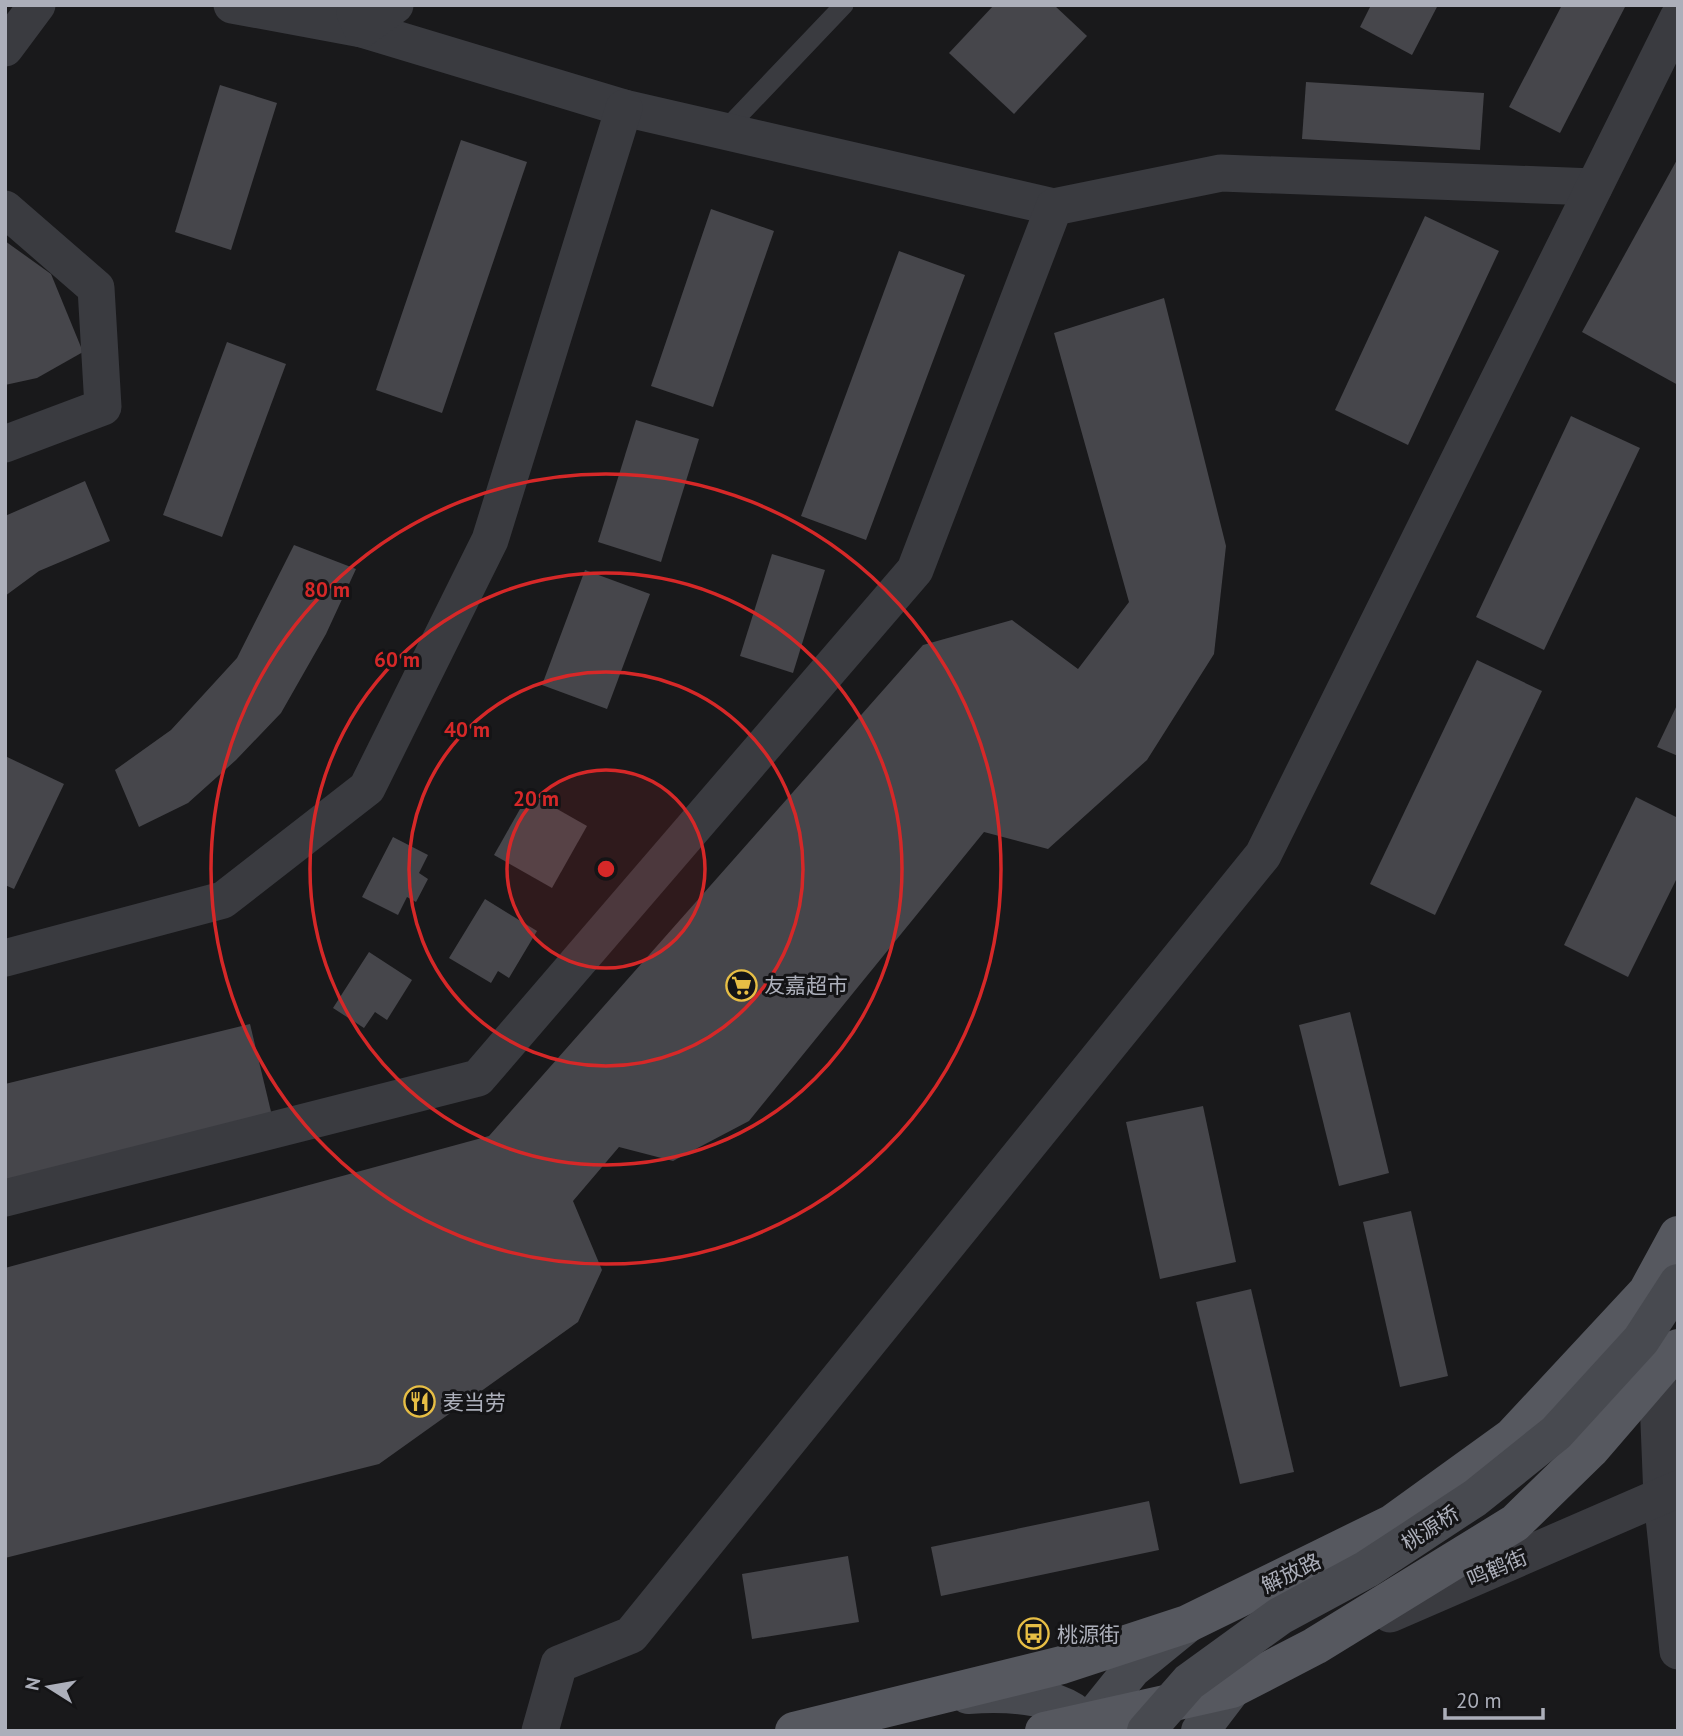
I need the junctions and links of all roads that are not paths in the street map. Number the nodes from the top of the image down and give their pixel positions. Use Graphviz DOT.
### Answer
graph roads {
  1 [pos="37,5"];
  2 [pos="232,5"];
  3 [pos="395,5"];
  4 [pos="844,5"];
  5 [pos="357,17"];
  6 [pos="1678,18"];
  7 [pos="5,48"];
  8 [pos="624,108"];
  9 [pos="724,131"];
  10 [pos="1594,187"];
  11 [pos="1054,207"];
  12 [pos="5,209"];
  13 [pos="5,444"];
  14 [pos="5,958"];
  15 [pos="5,1198"];
  16 [pos="1678,1235"];
  17 [pos="1678,1283"];
  18 [pos="1668,1361"];
  19 [pos="1670,1494"];
  20 [pos="1187,1623"];
  21 [pos="1315,1646"];
  22 [pos="1678,1651"];
  23 [pos="1232,1689"];
  24 [pos="942,1697"];
  25 [pos="1086,1728"];
  26 [pos="540,1731"];
  27 [pos="794,1731"];
  28 [pos="1044,1731"];
  29 [pos="1146,1731"];
  30 [pos="1200,1731"];
  1 -- 7 [label="street"];
  2 -- 5 [label="street"];
  3 -- 5 [label="street"];
  4 -- 9 [label="lane"];
  5 -- 8 [label="street"];
  6 -- 10 [label="street"];
  8 -- 9 [label="street"];
  8 -- 14 [label="street"];
  9 -- 11 [label="street"];
  10 -- 11 [label="street"];
  10 -- 26 [label="street"];
  11 -- 15 [label="street"];
  12 -- 13 [label="street"];
  16 -- 20 [label="main road, 解放路"];
  17 -- 29 [label="main road, 桃源桥, bridge"];
  18 -- 19 [label="street"];
  18 -- 21 [label="main road"];
  19 -- 21 [label="street, 鸣鹤街"];
  19 -- 22 [label="street"];
  20 -- 24 [label="main road, 解放路"];
  20 -- 25 [label="main road"];
  21 -- 23 [label="main road"];
  23 -- 25 [label="main road"];
  23 -- 30 [label="main road"];
  24 -- 25 [label="main road"];
  24 -- 27 [label="main road, 解放路"];
  25 -- 28 [label="main road"];
}
